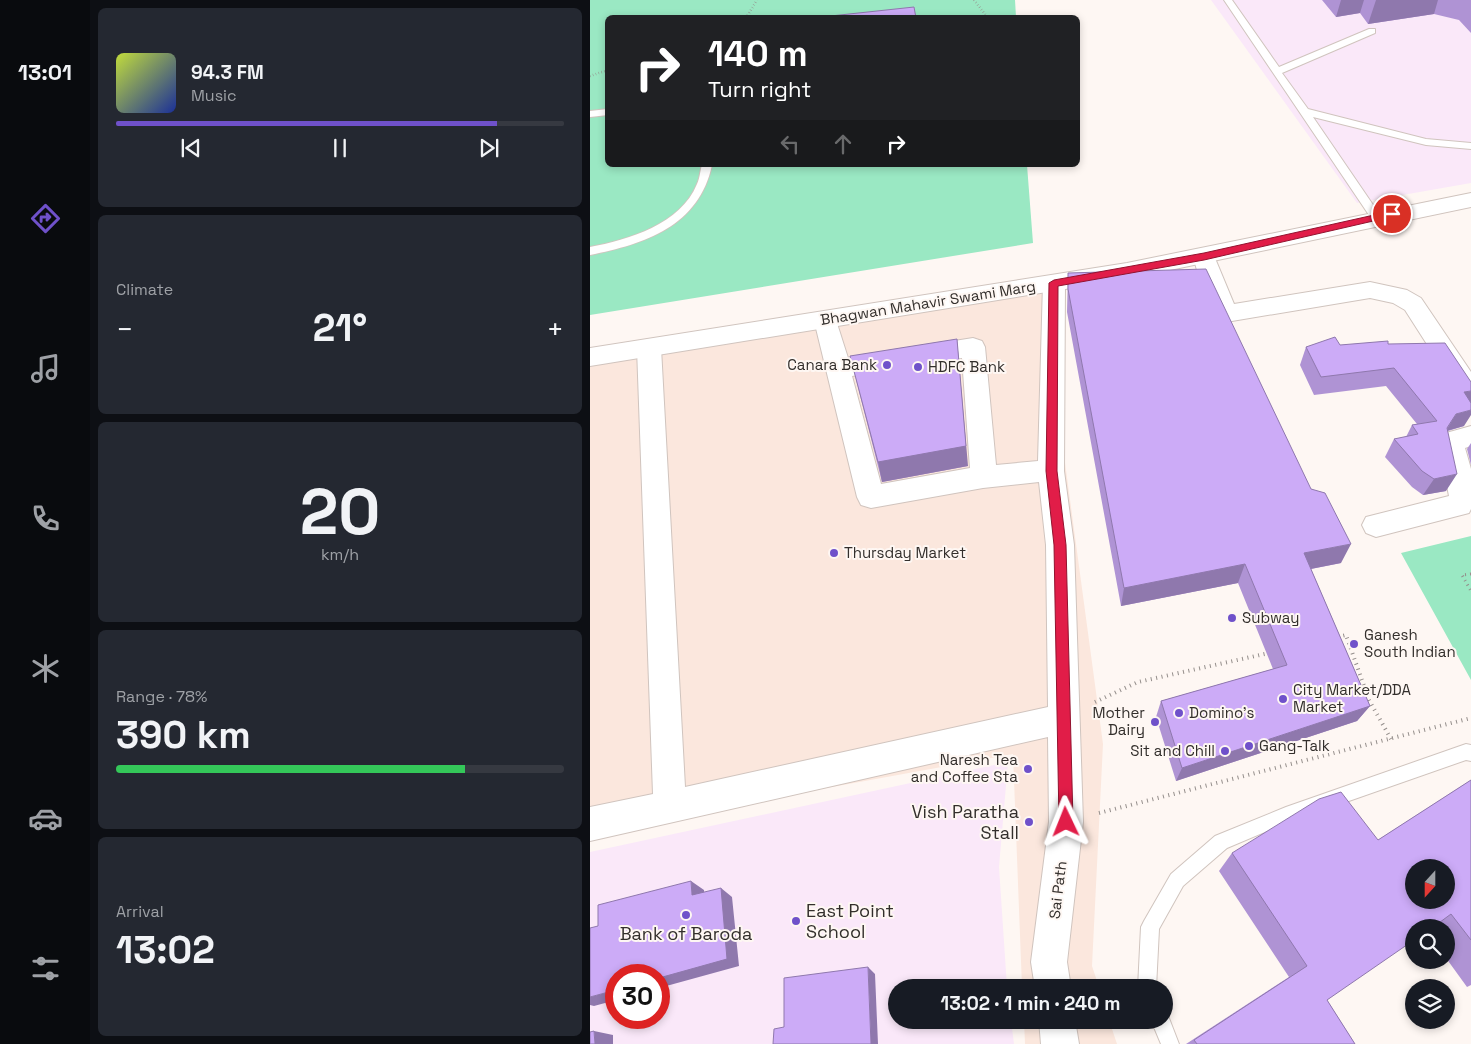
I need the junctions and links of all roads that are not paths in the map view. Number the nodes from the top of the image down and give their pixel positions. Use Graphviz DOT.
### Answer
graph roads {
  1 [pos="1228,0"];
  2 [pos="1372,31"];
  3 [pos="1278,71"];
  4 [pos="605,112"];
  5 [pos="1306,112"];
  6 [pos="590,114"];
  7 [pos="1471,146"];
  8 [pos="707,167"];
  9 [pos="1471,200"];
  10 [pos="1377,218"];
  11 [pos="590,251"];
  12 [pos="1204,256"];
  13 [pos="1054,283"];
  14 [pos="826,320"];
  15 [pos="649,348"];
  16 [pos="590,357"];
  17 [pos="838,369"];
  18 [pos="1471,392"];
  19 [pos="1471,436"];
  20 [pos="1051,471"];
  21 [pos="984,476"];
  22 [pos="1376,525"];
  23 [pos="1063,719"];
  24 [pos="1471,753"];
  25 [pos="670,806"];
  26 [pos="590,824"];
  27 [pos="1052,979"];
  28 [pos="1147,979"];
  29 [pos="1058,1029"];
  30 [pos="1164,1029"];
  31 [pos="1060,1044"];
  32 [pos="1170,1044"];
  1 -- 3 [label="lane"];
  2 -- 3 [label="lane"];
  3 -- 5 [label="lane"];
  4 -- 6 [label="lane"];
  5 -- 7 [label="lane"];
  5 -- 10 [label="lane"];
  8 -- 11 [label="lane"];
  9 -- 10 [label="street, Bhagwan Mahavir Swami Marg"];
  10 -- 12 [label="street, Bhagwan Mahavir Swami Marg"];
  12 -- 13 [label="street, Bhagwan Mahavir Swami Marg"];
  12 -- 18 [label="street"];
  13 -- 14 [label="street, Bhagwan Mahavir Swami Marg"];
  13 -- 20 [label="street, Sai Path"];
  14 -- 15 [label="street, Bhagwan Mahavir Swami Marg"];
  14 -- 17 [label="street"];
  15 -- 16 [label="street, Bhagwan Mahavir Swami Marg"];
  15 -- 25 [label="street"];
  17 -- 21 [label="street"];
  17 -- 21 [label="street"];
  19 -- 22 [label="street"];
  20 -- 21 [label="street"];
  20 -- 23 [label="street, Sai Path"];
  23 -- 25 [label="street"];
  23 -- 27 [label="street, Sai Path"];
  24 -- 28 [label="lane"];
  25 -- 26 [label="street"];
  29 -- 31 [label="street"];
  30 -- 32 [label="lane"];
}
